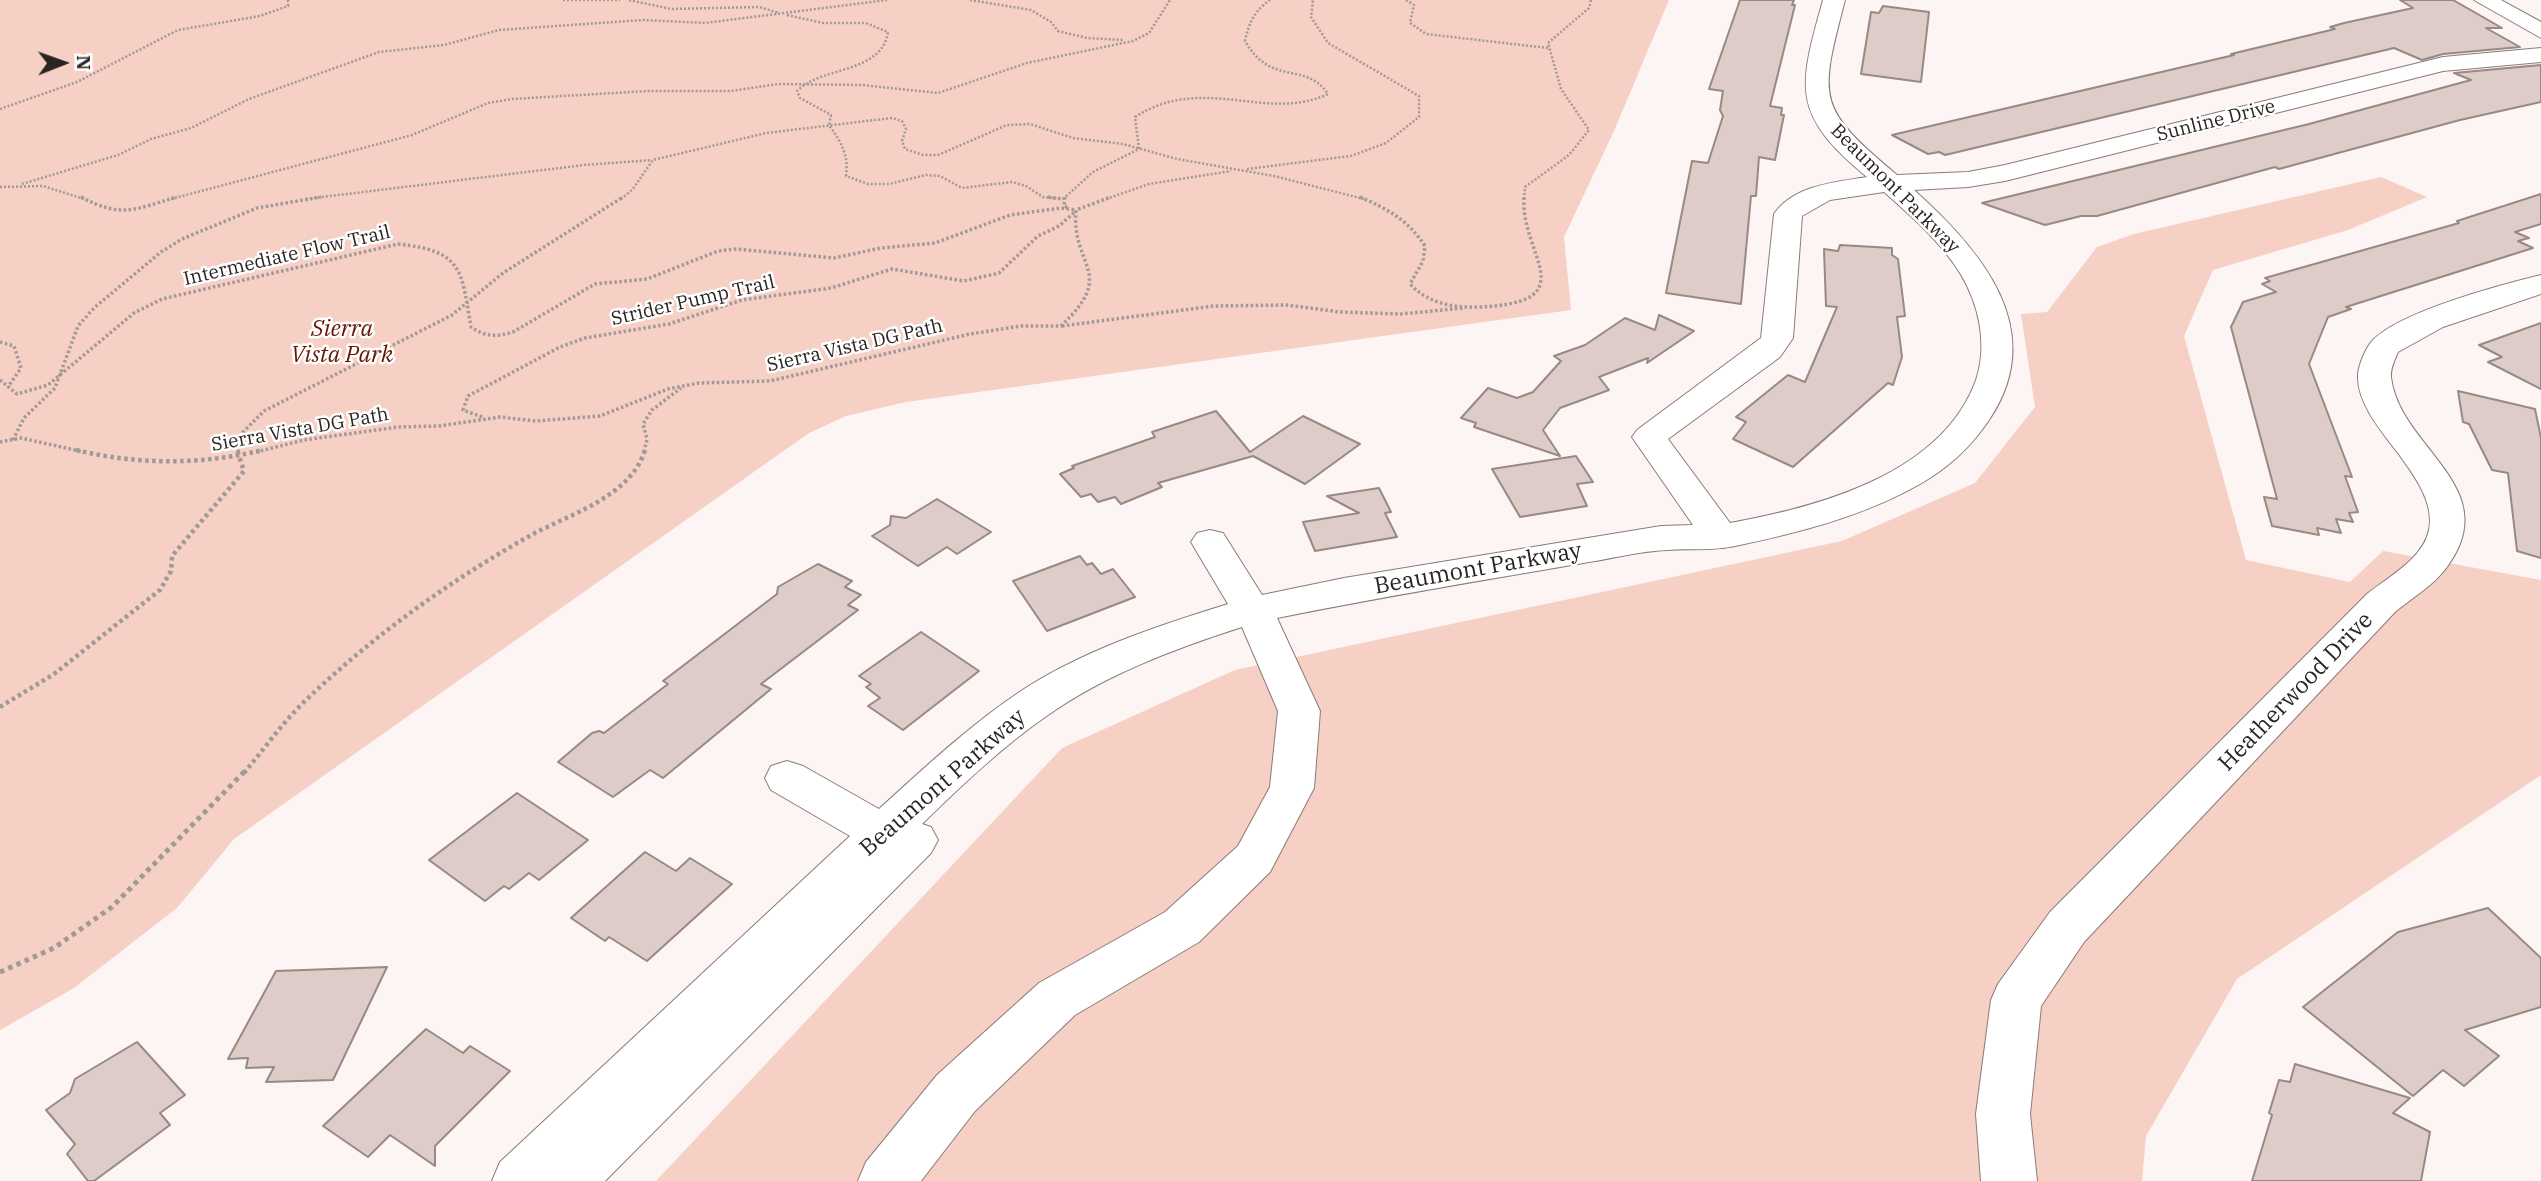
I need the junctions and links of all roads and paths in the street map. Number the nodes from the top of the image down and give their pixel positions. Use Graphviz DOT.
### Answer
graph roads {
  1 [pos="288,0"];
  2 [pos="563,0"];
  3 [pos="620,0"];
  4 [pos="628,0"];
  5 [pos="887,0"];
  6 [pos="970,0"];
  7 [pos="1170,0"];
  8 [pos="1270,0"];
  9 [pos="1312,0"];
  10 [pos="1406,0"];
  11 [pos="1591,0"];
  12 [pos="1834,0"];
  13 [pos="2485,0"];
  14 [pos="783,14"];
  15 [pos="2541,31"];
  16 [pos="1132,41"];
  17 [pos="1548,48"];
  18 [pos="2541,55"];
  19 [pos="802,84"];
  20 [pos="0,109"];
  21 [pos="829,125"];
  22 [pos="1139,149"];
  23 [pos="653,160"];
  24 [pos="1237,170"];
  25 [pos="1890,183"];
  26 [pos="18,185"];
  27 [pos="0,187"];
  28 [pos="1063,199"];
  29 [pos="1076,210"];
  30 [pos="2541,284"];
  31 [pos="467,302"];
  32 [pos="1471,307"];
  33 [pos="1061,326"];
  34 [pos="0,342"];
  35 [pos="59,376"];
  36 [pos="0,380"];
  37 [pos="684,386"];
  38 [pos="8,387"];
  39 [pos="487,418"];
  40 [pos="13,440"];
  41 [pos="0,442"];
  42 [pos="239,456"];
  43 [pos="1720,536"];
  44 [pos="1210,542"];
  45 [pos="1257,620"];
  46 [pos="0,707"];
  47 [pos="787,778"];
  48 [pos="896,840"];
  49 [pos="0,972"];
  50 [pos="520,1181"];
  51 [pos="566,1181"];
  52 [pos="886,1181"];
  53 [pos="2009,1181"];
  1 -- 20 [label="path"];
  2 -- 3 [label="path"];
  4 -- 14 [label="path"];
  5 -- 14 [label="path"];
  6 -- 16 [label="path"];
  7 -- 16 [label="path"];
  8 -- 22 [label="path"];
  9 -- 24 [label="path"];
  10 -- 17 [label="path"];
  11 -- 17 [label="path"];
  12 -- 25 [label="street, Beaumont Parkway"];
  13 -- 15 [label="street"];
  14 -- 19 [label="path"];
  14 -- 26 [label="path"];
  16 -- 19 [label="path"];
  17 -- 32 [label="path"];
  18 -- 25 [label="street, Sunline Drive"];
  19 -- 21 [label="path"];
  19 -- 26 [label="path"];
  21 -- 22 [label="path"];
  21 -- 23 [label="path"];
  21 -- 28 [label="path"];
  22 -- 24 [label="path"];
  22 -- 28 [label="path"];
  23 -- 31 [label="path"];
  23 -- 35 [label="path"];
  24 -- 29 [label="path"];
  24 -- 32 [label="path"];
  25 -- 43 [label="street, Sunline Drive"];
  25 -- 43 [label="street, Beaumont Parkway"];
  26 -- 27 [label="path"];
  28 -- 29 [label="path"];
  29 -- 31 [label="path, Intermediate Flow Trail"];
  29 -- 33 [label="path"];
  29 -- 39 [label="path, Strider Pump Trail"];
  30 -- 53 [label="street, Heatherwood Drive"];
  31 -- 35 [label="path, Intermediate Flow Trail"];
  31 -- 42 [label="path"];
  32 -- 33 [label="path, Sierra Vista DG Path"];
  33 -- 37 [label="path, Sierra Vista DG Path"];
  34 -- 38 [label="path"];
  35 -- 38 [label="path, Intermediate Flow Trail"];
  35 -- 40 [label="path"];
  36 -- 38 [label="path"];
  37 -- 39 [label="path, Sierra Vista DG Path"];
  37 -- 49 [label="path"];
  39 -- 42 [label="path, Sierra Vista DG Path"];
  40 -- 41 [label="path, Sierra Vista DG Path"];
  40 -- 42 [label="path, Sierra Vista DG Path"];
  42 -- 46 [label="path"];
  43 -- 45 [label="street, Beaumont Parkway"];
  44 -- 45 [label="street"];
  45 -- 48 [label="street, Beaumont Parkway"];
  45 -- 52 [label="street"];
  47 -- 48 [label="street"];
  48 -- 50 [label="street, Beaumont Parkway"];
  48 -- 51 [label="street, Beaumont Parkway"];
}
